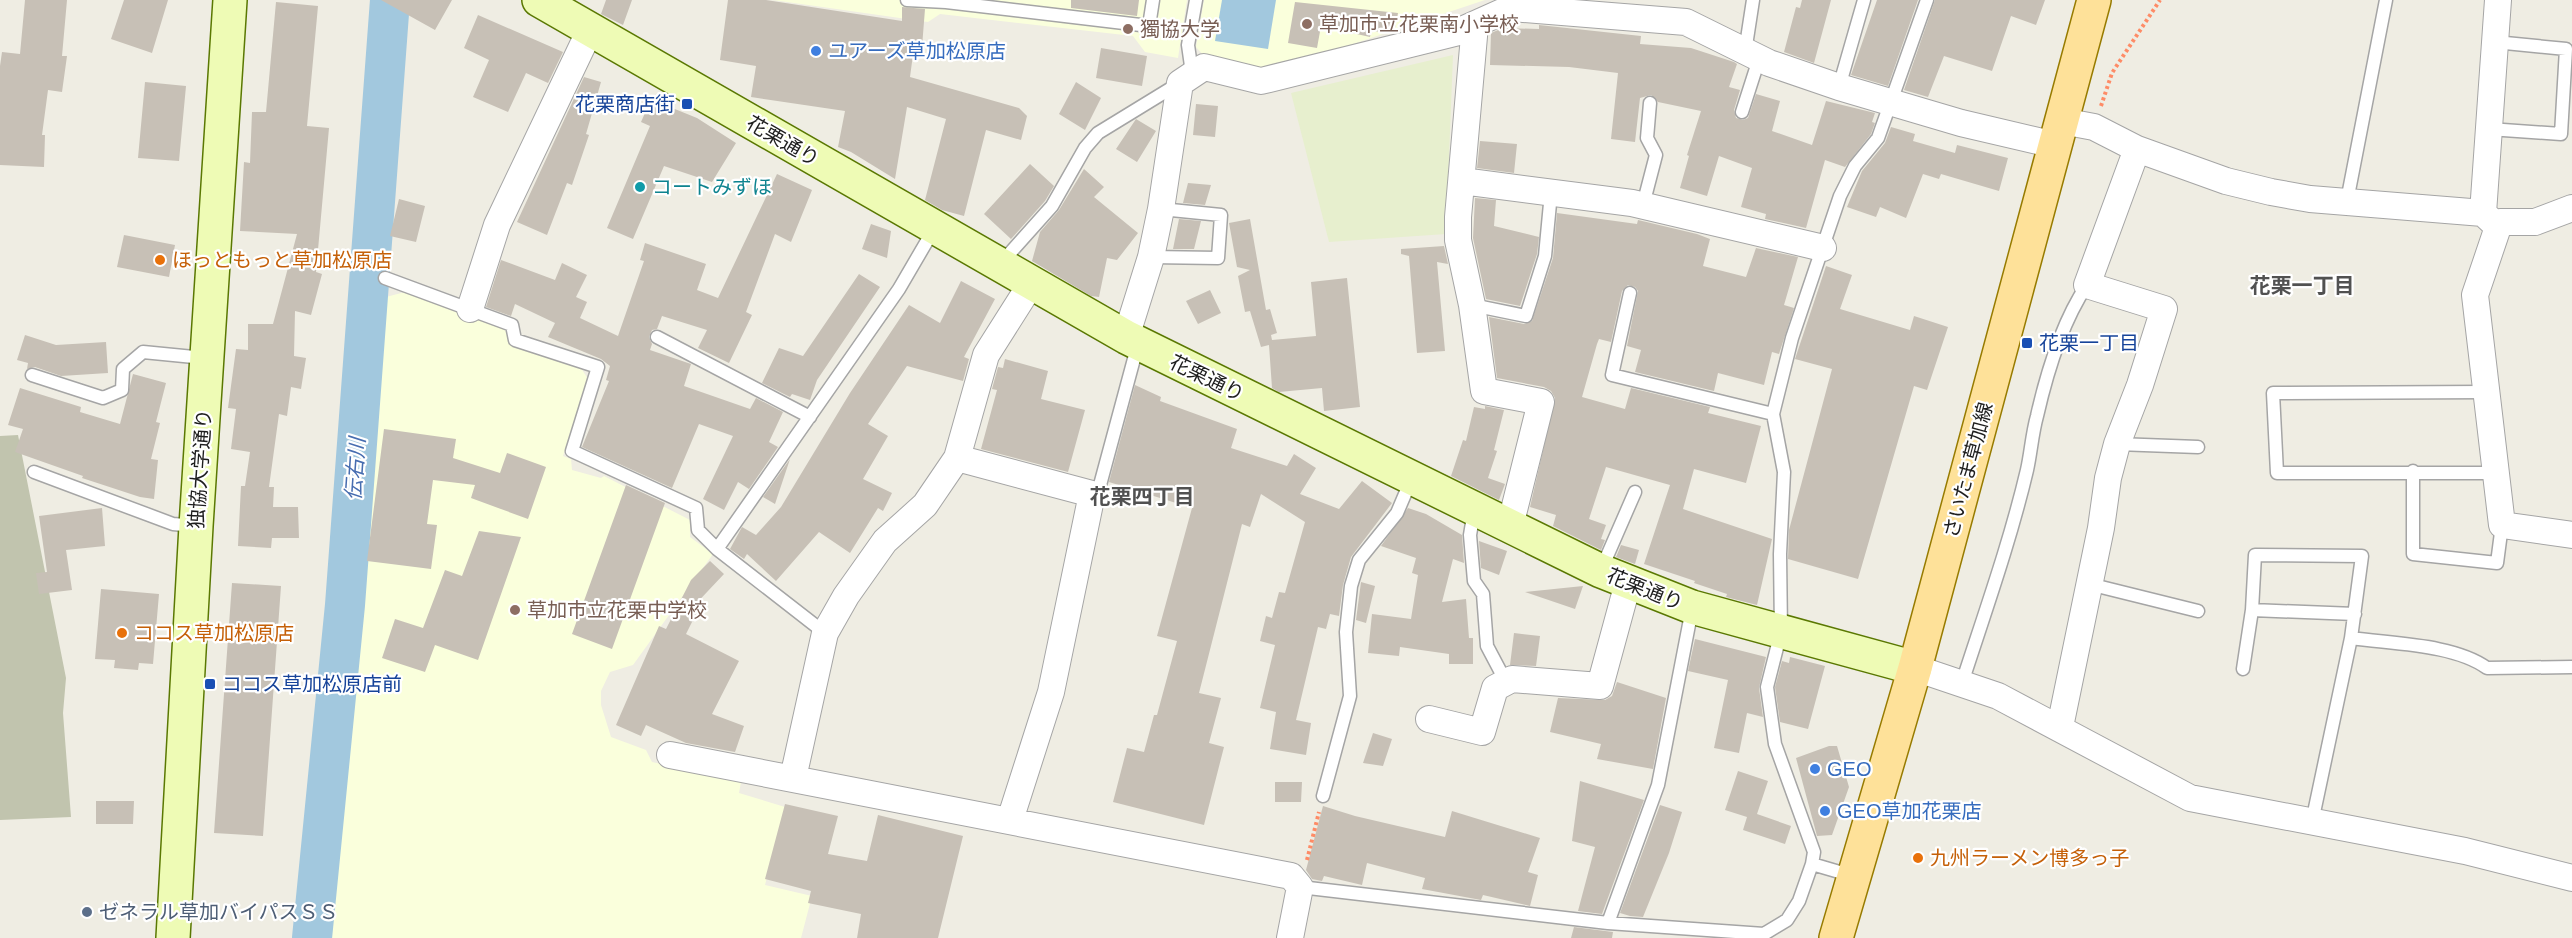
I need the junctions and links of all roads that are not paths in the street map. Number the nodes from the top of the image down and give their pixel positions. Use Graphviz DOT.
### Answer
graph roads {
  1 [pos="230,0"];
  2 [pos="539,0"];
  3 [pos="907,0"];
  4 [pos="1153,0"];
  5 [pos="1196,0"];
  6 [pos="1753,0"];
  7 [pos="1864,0"];
  8 [pos="1926,0"];
  9 [pos="2094,0"];
  10 [pos="2386,0"];
  11 [pos="2498,0"];
  12 [pos="1511,4"];
  13 [pos="1475,25"];
  14 [pos="590,30"];
  15 [pos="2495,42"];
  16 [pos="1752,55"];
  17 [pos="1186,78"];
  18 [pos="1839,87"];
  19 [pos="1892,102"];
  20 [pos="1650,103"];
  21 [pos="1742,112"];
  22 [pos="2490,129"];
  23 [pos="2059,133"];
  24 [pos="2136,149"];
  25 [pos="1462,181"];
  26 [pos="1551,193"];
  27 [pos="2347,201"];
  28 [pos="1643,205"];
  29 [pos="2572,208"];
  30 [pos="1161,209"];
  31 [pos="2490,220"];
  32 [pos="934,228"];
  33 [pos="1823,248"];
  34 [pos="1151,257"];
  35 [pos="999,265"];
  36 [pos="385,278"];
  37 [pos="1031,284"];
  38 [pos="2087,285"];
  39 [pos="1630,293"];
  40 [pos="1472,305"];
  41 [pos="470,309"];
  42 [pos="657,337"];
  43 [pos="1132,341"];
  44 [pos="208,359"];
  45 [pos="32,375"];
  46 [pos="2486,392"];
  47 [pos="1773,414"];
  48 [pos="810,417"];
  49 [pos="2117,444"];
  50 [pos="2198,447"];
  51 [pos="957,458"];
  52 [pos="2413,471"];
  53 [pos="34,472"];
  54 [pos="2497,473"];
  55 [pos="1412,479"];
  56 [pos="1635,492"];
  57 [pos="1092,494"];
  58 [pos="1475,509"];
  59 [pos="2502,525"];
  60 [pos="196,526"];
  61 [pos="1510,526"];
  62 [pos="2572,535"];
  63 [pos="717,549"];
  64 [pos="1614,577"];
  65 [pos="2089,584"];
  66 [pos="1692,607"];
  67 [pos="2252,610"];
  68 [pos="2198,611"];
  69 [pos="2355,614"];
  70 [pos="1781,632"];
  71 [pos="825,633"];
  72 [pos="2351,638"];
  73 [pos="2572,667"];
  74 [pos="1915,668"];
  75 [pos="2243,669"];
  76 [pos="1506,682"];
  77 [pos="1962,683"];
  78 [pos="1429,719"];
  79 [pos="2060,727"];
  80 [pos="670,755"];
  81 [pos="793,778"];
  82 [pos="1323,796"];
  83 [pos="1010,820"];
  84 [pos="2312,822"];
  85 [pos="1812,864"];
  86 [pos="1854,877"];
  87 [pos="2572,878"];
  88 [pos="1300,887"];
  89 [pos="1608,923"];
  90 [pos="173,938"];
  91 [pos="1290,938"];
  92 [pos="1836,938"];
  1 -- 44 [label="street, 独協大学通り"];
  2 -- 14 [label="street, 花栗通り"];
  3 -- 4 [label="lane"];
  5 -- 17 [label="lane"];
  6 -- 16 [label="lane"];
  7 -- 18 [label="lane"];
  8 -- 19 [label="lane"];
  9 -- 23 [label="main road, さいたま草加線"];
  10 -- 27 [label="lane"];
  11 -- 15 [label="street"];
  12 -- 13 [label="street"];
  12 -- 16 [label="street"];
  13 -- 17 [label="street"];
  13 -- 25 [label="street"];
  14 -- 32 [label="street, 花栗通り"];
  14 -- 41 [label="street"];
  15 -- 22 [label="street"];
  15 -- 22 [label="lane"];
  16 -- 18 [label="street"];
  16 -- 21 [label="lane"];
  17 -- 30 [label="street"];
  17 -- 35 [label="lane"];
  18 -- 19 [label="street"];
  19 -- 23 [label="street"];
  19 -- 33 [label="lane"];
  20 -- 28 [label="lane"];
  22 -- 31 [label="street"];
  23 -- 24 [label="street"];
  23 -- 74 [label="main road, さいたま草加線"];
  24 -- 27 [label="street"];
  24 -- 38 [label="street"];
  25 -- 26 [label="street"];
  25 -- 40 [label="street"];
  26 -- 28 [label="street"];
  26 -- 40 [label="lane"];
  27 -- 31 [label="street"];
  28 -- 33 [label="street"];
  29 -- 31 [label="street"];
  30 -- 34 [label="street"];
  30 -- 34 [label="lane"];
  31 -- 46 [label="street"];
  32 -- 35 [label="street, 花栗通り"];
  32 -- 48 [label="lane"];
  33 -- 47 [label="lane"];
  34 -- 43 [label="street"];
  35 -- 37 [label="street, 花栗通り"];
  36 -- 41 [label="lane"];
  37 -- 43 [label="street, 花栗通り"];
  37 -- 51 [label="street"];
  38 -- 49 [label="street"];
  38 -- 77 [label="lane"];
  39 -- 47 [label="lane"];
  40 -- 61 [label="street"];
  41 -- 63 [label="lane"];
  42 -- 48 [label="lane"];
  43 -- 55 [label="street, 花栗通り"];
  43 -- 57 [label="lane"];
  44 -- 45 [label="lane"];
  44 -- 60 [label="street, 独協大学通り"];
  46 -- 52 [label="lane"];
  46 -- 54 [label="street"];
  47 -- 70 [label="lane"];
  48 -- 63 [label="lane"];
  49 -- 50 [label="lane"];
  49 -- 65 [label="street"];
  51 -- 57 [label="street"];
  51 -- 71 [label="street"];
  52 -- 54 [label="lane"];
  52 -- 59 [label="lane"];
  53 -- 60 [label="lane"];
  54 -- 59 [label="street"];
  55 -- 58 [label="street, 花栗通り"];
  55 -- 82 [label="lane"];
  56 -- 64 [label="lane"];
  57 -- 83 [label="street"];
  58 -- 61 [label="street, 花栗通り"];
  58 -- 76 [label="lane"];
  59 -- 62 [label="street"];
  60 -- 90 [label="street, 独協大学通り"];
  61 -- 64 [label="street, 花栗通り"];
  63 -- 71 [label="lane"];
  64 -- 66 [label="street, 花栗通り"];
  64 -- 76 [label="street"];
  65 -- 68 [label="lane"];
  65 -- 79 [label="street"];
  66 -- 70 [label="street, 花栗通り"];
  66 -- 89 [label="lane"];
  67 -- 69 [label="lane"];
  67 -- 69 [label="lane"];
  67 -- 75 [label="lane"];
  69 -- 72 [label="lane"];
  70 -- 74 [label="street, 花栗通り"];
  70 -- 85 [label="lane"];
  71 -- 81 [label="street"];
  72 -- 73 [label="lane"];
  72 -- 84 [label="lane"];
  74 -- 77 [label="street"];
  74 -- 86 [label="main road, さいたま草加線"];
  76 -- 78 [label="street"];
  77 -- 79 [label="street"];
  79 -- 84 [label="street"];
  80 -- 81 [label="street"];
  81 -- 83 [label="street"];
  83 -- 88 [label="street"];
  84 -- 87 [label="street"];
  85 -- 86 [label="lane"];
  85 -- 89 [label="lane"];
  86 -- 92 [label="main road, さいたま草加線"];
  88 -- 89 [label="lane"];
  88 -- 91 [label="street"];
}
